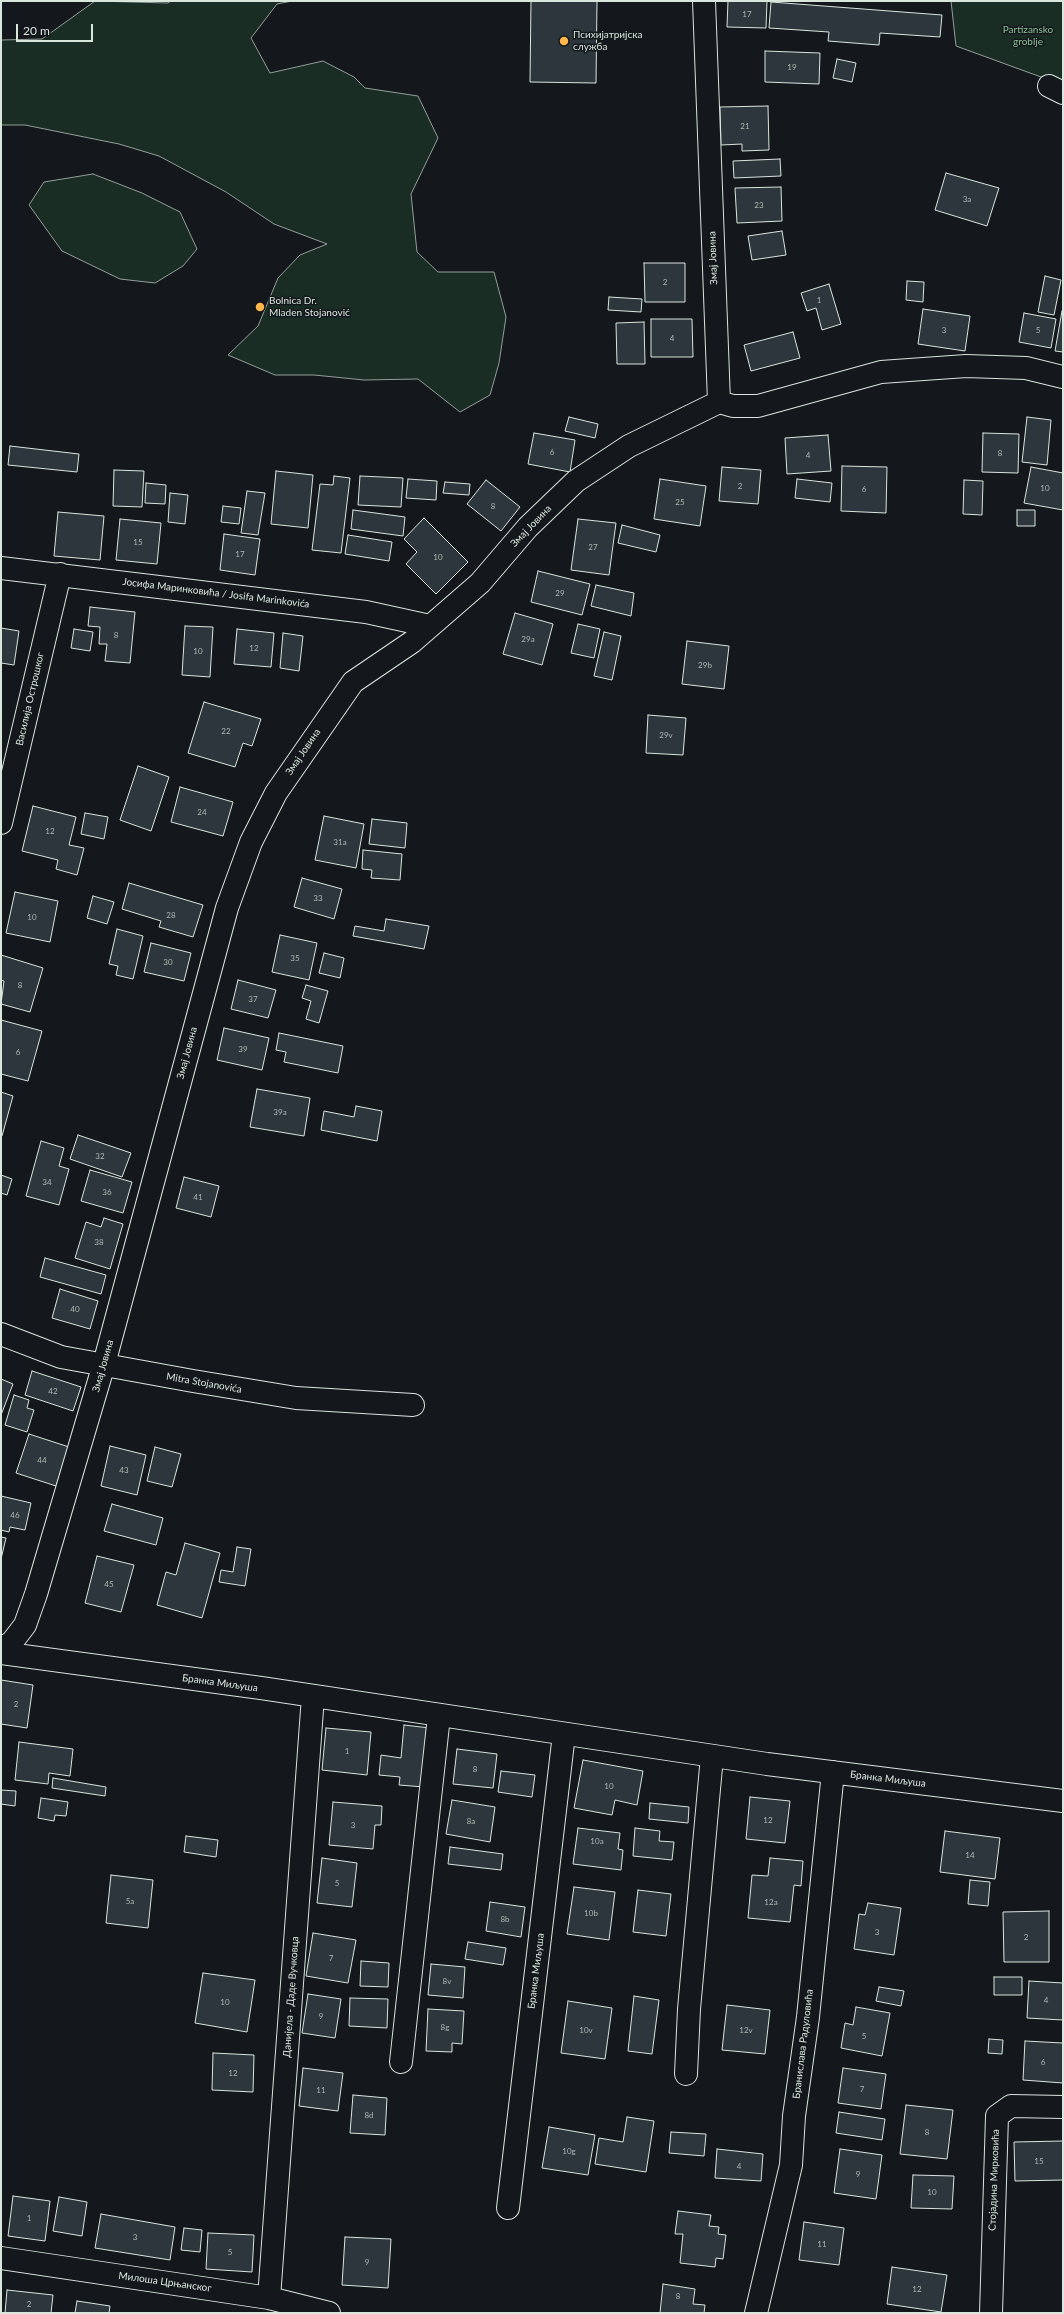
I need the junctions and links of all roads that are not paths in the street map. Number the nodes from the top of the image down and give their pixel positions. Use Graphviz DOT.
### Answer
graph roads {
  1 [pos="704,1"];
  2 [pos="1063,377"];
  3 [pos="719,402"];
  4 [pos="1,568"];
  5 [pos="60,574"];
  6 [pos="430,626"];
  7 [pos="1,823"];
  8 [pos="1,1334"];
  9 [pos="104,1364"];
  10 [pos="413,1406"];
  11 [pos="1,1649"];
  12 [pos="1,1653"];
  13 [pos="313,1696"];
  14 [pos="439,1716"];
  15 [pos="564,1734"];
  16 [pos="712,1756"];
  17 [pos="833,1772"];
  18 [pos="1063,1801"];
  19 [pos="401,2062"];
  20 [pos="686,2074"];
  21 [pos="1063,2107"];
  22 [pos="508,2208"];
  23 [pos="1,2258"];
  24 [pos="269,2298"];
  25 [pos="328,2313"];
  26 [pos="756,2313"];
  27 [pos="991,2313"];
  1 -- 3 [label="street, Змај Јовина"];
  2 -- 3 [label="street"];
  3 -- 6 [label="street, Змај Јовина"];
  4 -- 5 [label="street, Јосифа Маринковића / Josifa Marinkovića"];
  5 -- 6 [label="street, Јосифа Маринковића / Josifa Marinkovića"];
  5 -- 7 [label="street, Василија Острошког"];
  6 -- 9 [label="street, Змај Јовина"];
  8 -- 9 [label="street, Mitra Stojanovića"];
  9 -- 10 [label="street, Mitra Stojanovića"];
  9 -- 11 [label="street, Змај Јовина"];
  12 -- 13 [label="street, Бранка Миљуша"];
  13 -- 14 [label="street, Бранка Миљуша"];
  13 -- 24 [label="street, Данијела - Даде Вучковца"];
  14 -- 15 [label="street, Бранка Миљуша"];
  14 -- 19 [label="street"];
  15 -- 16 [label="street, Бранка Миљуша"];
  15 -- 22 [label="street, Бранка Миљуша"];
  16 -- 17 [label="street, Бранка Миљуша"];
  16 -- 20 [label="street"];
  17 -- 18 [label="street, Бранка Миљуша"];
  17 -- 26 [label="street, Бранислава Радуловића"];
  21 -- 27 [label="street, Стојадина Мирковића"];
  23 -- 24 [label="street, Милоша Црњанског"];
  24 -- 25 [label="street, Милоша Црњанског"];
}
